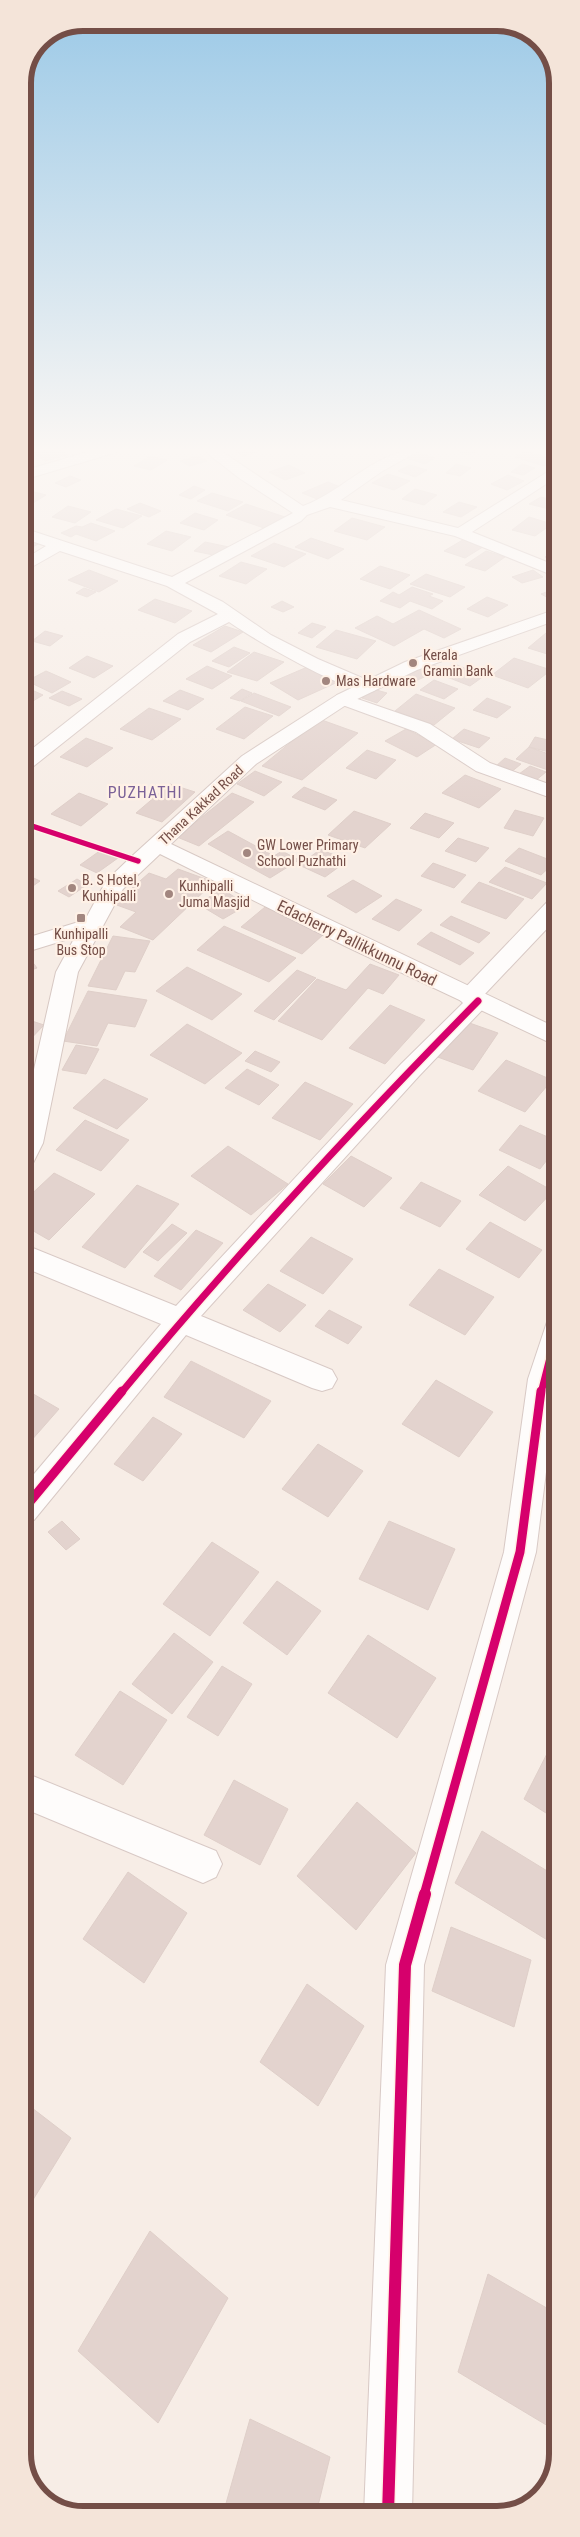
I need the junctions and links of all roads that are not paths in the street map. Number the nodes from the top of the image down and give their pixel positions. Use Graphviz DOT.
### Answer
graph roads {
  1 [pos="128,567"];
  2 [pos="203,567"];
  3 [pos="173,583"];
  4 [pos="230,615"];
  5 [pos="549,617"];
  6 [pos="368,687"];
  7 [pos="343,699"];
  8 [pos="31,759"];
  9 [pos="549,791"];
  10 [pos="158,845"];
  11 [pos="549,914"];
  12 [pos="92,925"];
  13 [pos="31,944"];
  14 [pos="473,999"];
  15 [pos="549,1034"];
  16 [pos="31,1138"];
  17 [pos="31,1258"];
  18 [pos="182,1319"];
  19 [pos="549,1358"];
  20 [pos="322,1379"];
  21 [pos="31,1500"];
  22 [pos="31,1793"];
  23 [pos="203,1864"];
  24 [pos="388,2506"];
  1 -- 3 [label="street"];
  2 -- 3 [label="street"];
  3 -- 4 [label="street"];
  4 -- 6 [label="street"];
  4 -- 8 [label="street"];
  5 -- 6 [label="street, Thana Kakkad Road"];
  6 -- 7 [label="street, Thana Kakkad Road"];
  7 -- 9 [label="street"];
  7 -- 10 [label="street, Thana Kakkad Road"];
  10 -- 12 [label="street, Thana Kakkad Road"];
  10 -- 14 [label="street, Edacherry Pallikkunnu Road"];
  11 -- 14 [label="street"];
  12 -- 13 [label="street"];
  12 -- 16 [label="street, Thana Kakkad Road"];
  14 -- 15 [label="street, Edacherry Pallikkunnu Road"];
  14 -- 18 [label="street"];
  17 -- 18 [label="street"];
  18 -- 20 [label="street"];
  18 -- 21 [label="street"];
  19 -- 24 [label="street"];
  22 -- 23 [label="street"];
}
